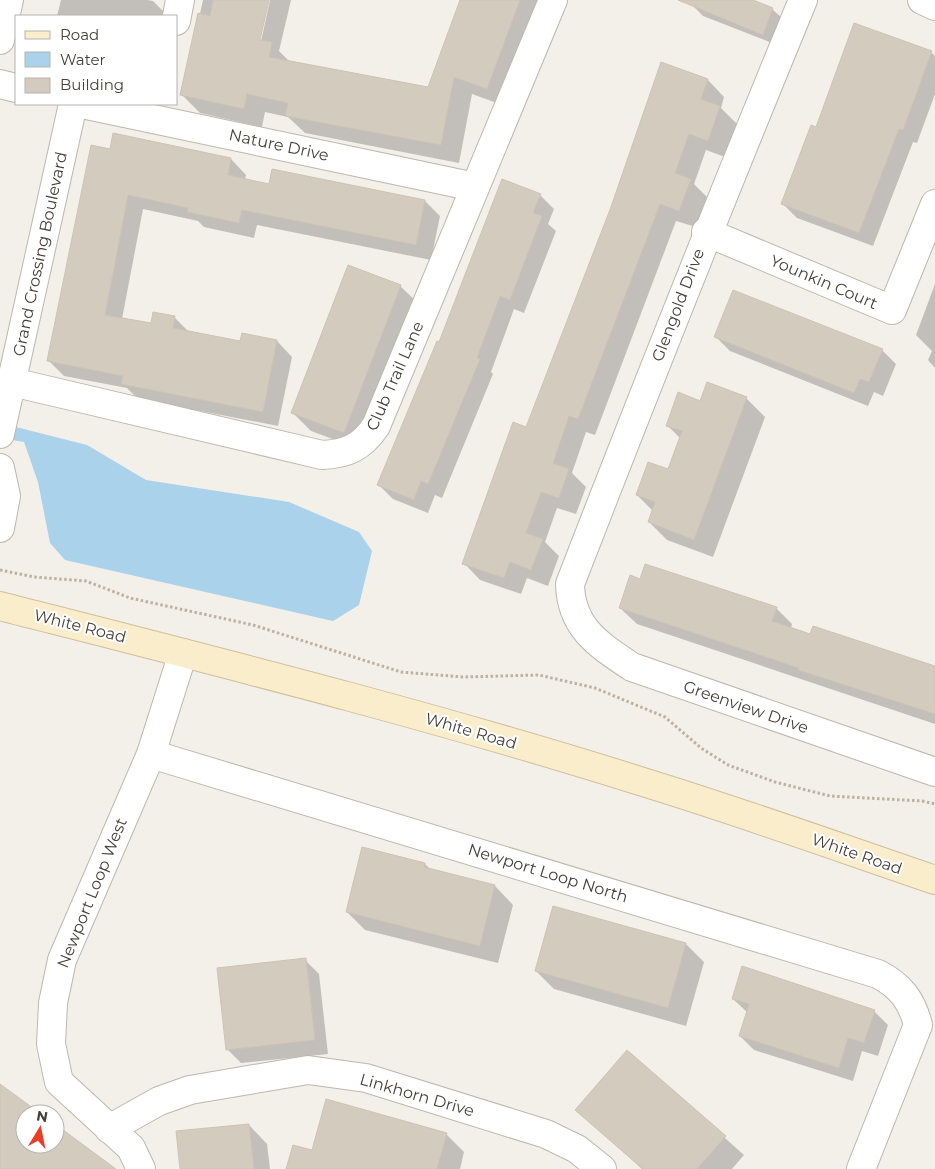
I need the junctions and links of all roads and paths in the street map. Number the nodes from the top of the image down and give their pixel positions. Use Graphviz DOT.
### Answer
graph roads {
  1 [pos="9,0"];
  2 [pos="180,0"];
  3 [pos="553,0"];
  4 [pos="803,0"];
  5 [pos="922,0"];
  6 [pos="935,6"];
  7 [pos="177,15"];
  8 [pos="0,40"];
  9 [pos="0,84"];
  10 [pos="15,88"];
  11 [pos="73,105"];
  12 [pos="92,105"];
  13 [pos="159,112"];
  14 [pos="476,187"];
  15 [pos="935,204"];
  16 [pos="706,232"];
  17 [pos="12,382"];
  18 [pos="3,422"];
  19 [pos="0,468"];
  20 [pos="0,528"];
  21 [pos="0,570"];
  22 [pos="0,606"];
  23 [pos="576,614"];
  24 [pos="183,653"];
  25 [pos="151,754"];
  26 [pos="935,772"];
  27 [pos="935,804"];
  28 [pos="935,880"];
  29 [pos="109,1129"];
  30 [pos="141,1169"];
  31 [pos="602,1169"];
  32 [pos="861,1169"];
  1 -- 8 [label="street"];
  2 -- 7 [label="street"];
  3 -- 14 [label="street, Club Trail Lane"];
  4 -- 16 [label="street, Glengold Drive"];
  5 -- 6 [label="street"];
  9 -- 10 [label="street"];
  11 -- 17 [label="street, Grand Crossing Boulevard"];
  12 -- 13 [label="street, Nature Drive"];
  13 -- 14 [label="street, Nature Drive"];
  14 -- 17 [label="street, Club Trail Lane"];
  15 -- 16 [label="street, Younkin Court"];
  16 -- 23 [label="street, Glengold Drive"];
  17 -- 18 [label="street, Grand Crossing Boulevard"];
  19 -- 20 [label="street"];
  21 -- 27 [label="path"];
  22 -- 24 [label="street, White Road"];
  23 -- 26 [label="street, Greenview Drive"];
  24 -- 25 [label="street, Newport Loop West"];
  24 -- 28 [label="street, White Road"];
  25 -- 29 [label="street, Newport Loop West"];
  25 -- 32 [label="street, Newport Loop North"];
  29 -- 30 [label="street, Newport Loop West"];
  29 -- 31 [label="street, Linkhorn Drive"];
}
